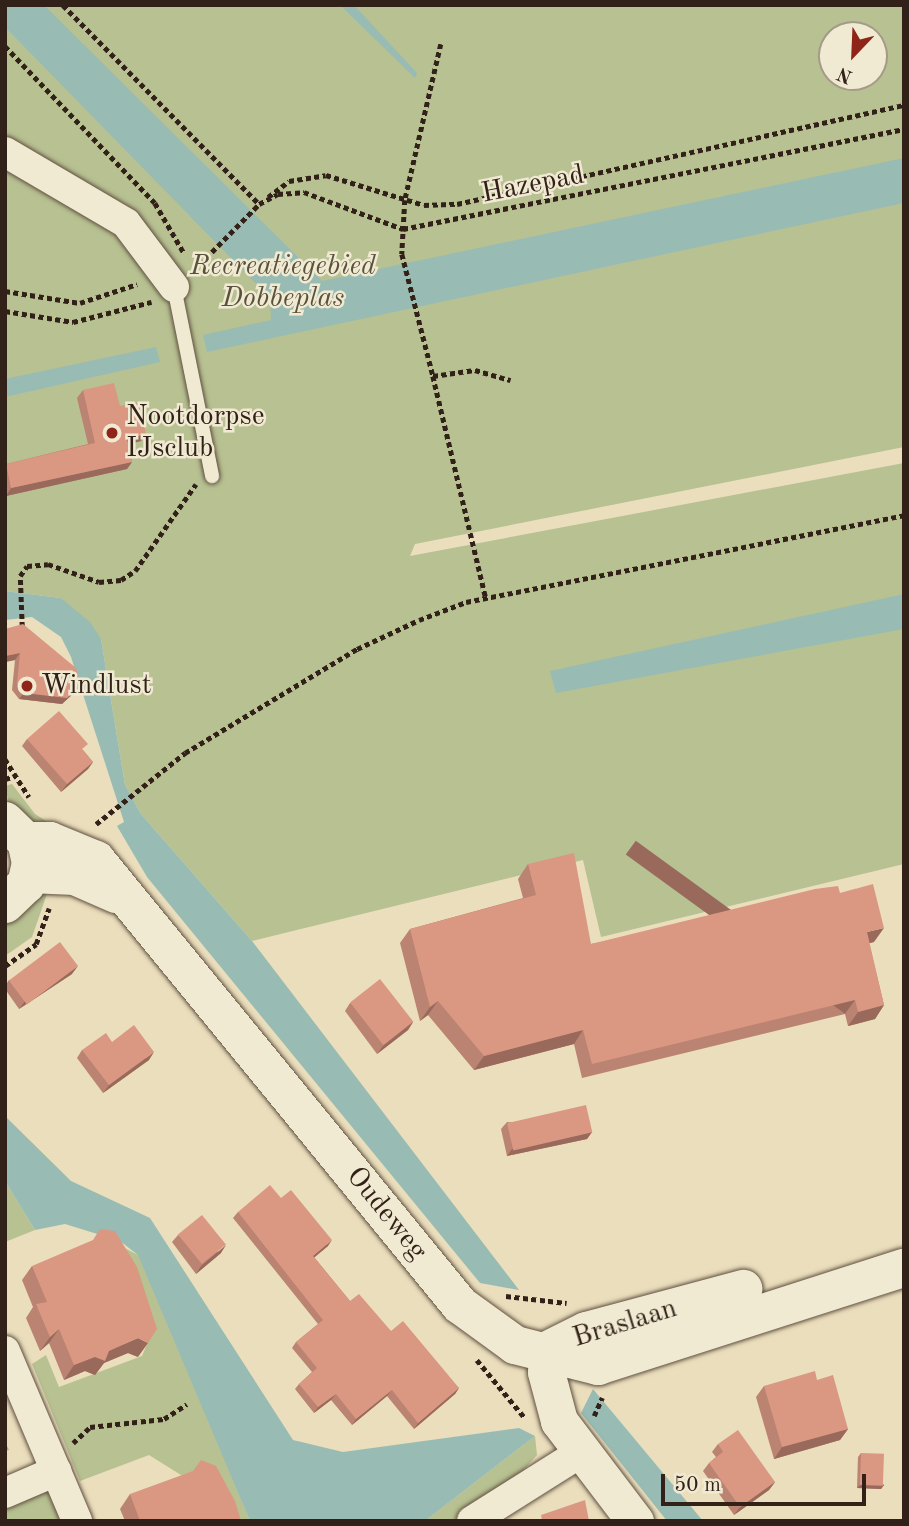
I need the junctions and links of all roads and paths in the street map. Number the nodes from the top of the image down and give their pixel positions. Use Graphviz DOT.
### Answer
graph roads {
  1 [pos="63,5"];
  2 [pos="441,44"];
  3 [pos="5,46"];
  4 [pos="904,106"];
  5 [pos="904,129"];
  6 [pos="5,152"];
  7 [pos="405,200"];
  8 [pos="259,204"];
  9 [pos="402,229"];
  10 [pos="200,264"];
  11 [pos="171,281"];
  12 [pos="5,291"];
  13 [pos="5,311"];
  14 [pos="433,376"];
  15 [pos="511,380"];
  16 [pos="212,476"];
  17 [pos="904,515"];
  18 [pos="485,598"];
  19 [pos="23,624"];
  20 [pos="5,759"];
  21 [pos="5,779"];
  22 [pos="117,811"];
  23 [pos="20,845"];
  24 [pos="5,904"];
  25 [pos="48,910"];
  26 [pos="5,966"];
  27 [pos="904,1259"];
  28 [pos="904,1268"];
  29 [pos="548,1350"];
  30 [pos="5,1351"];
  31 [pos="607,1388"];
  32 [pos="187,1404"];
  33 [pos="586,1437"];
  34 [pos="54,1467"];
  35 [pos="5,1493"];
  36 [pos="77,1521"];
  37 [pos="471,1521"];
  38 [pos="635,1521"];
  1 -- 8 [label="path"];
  2 -- 7 [label="path"];
  3 -- 11 [label="path"];
  4 -- 7 [label="path"];
  5 -- 9 [label="path, Hazepad"];
  6 -- 11 [label="street"];
  7 -- 8 [label="path"];
  7 -- 9 [label="path"];
  8 -- 9 [label="path"];
  8 -- 10 [label="path"];
  9 -- 14 [label="path"];
  11 -- 12 [label="path"];
  11 -- 13 [label="path"];
  11 -- 16 [label="lane"];
  14 -- 15 [label="path"];
  14 -- 18 [label="path"];
  16 -- 19 [label="path"];
  17 -- 18 [label="path"];
  18 -- 22 [label="path"];
  20 -- 21 [label="path"];
  23 -- 24 [label="main road"];
  23 -- 29 [label="main road, Oudeweg"];
  25 -- 26 [label="path"];
  27 -- 29 [label="main road, Braslaan"];
  28 -- 29 [label="main road, Braslaan"];
  29 -- 33 [label="street"];
  30 -- 34 [label="street"];
  31 -- 33 [label="path"];
  32 -- 34 [label="path"];
  33 -- 37 [label="street"];
  33 -- 38 [label="street"];
  34 -- 35 [label="street"];
  34 -- 36 [label="street"];
}
